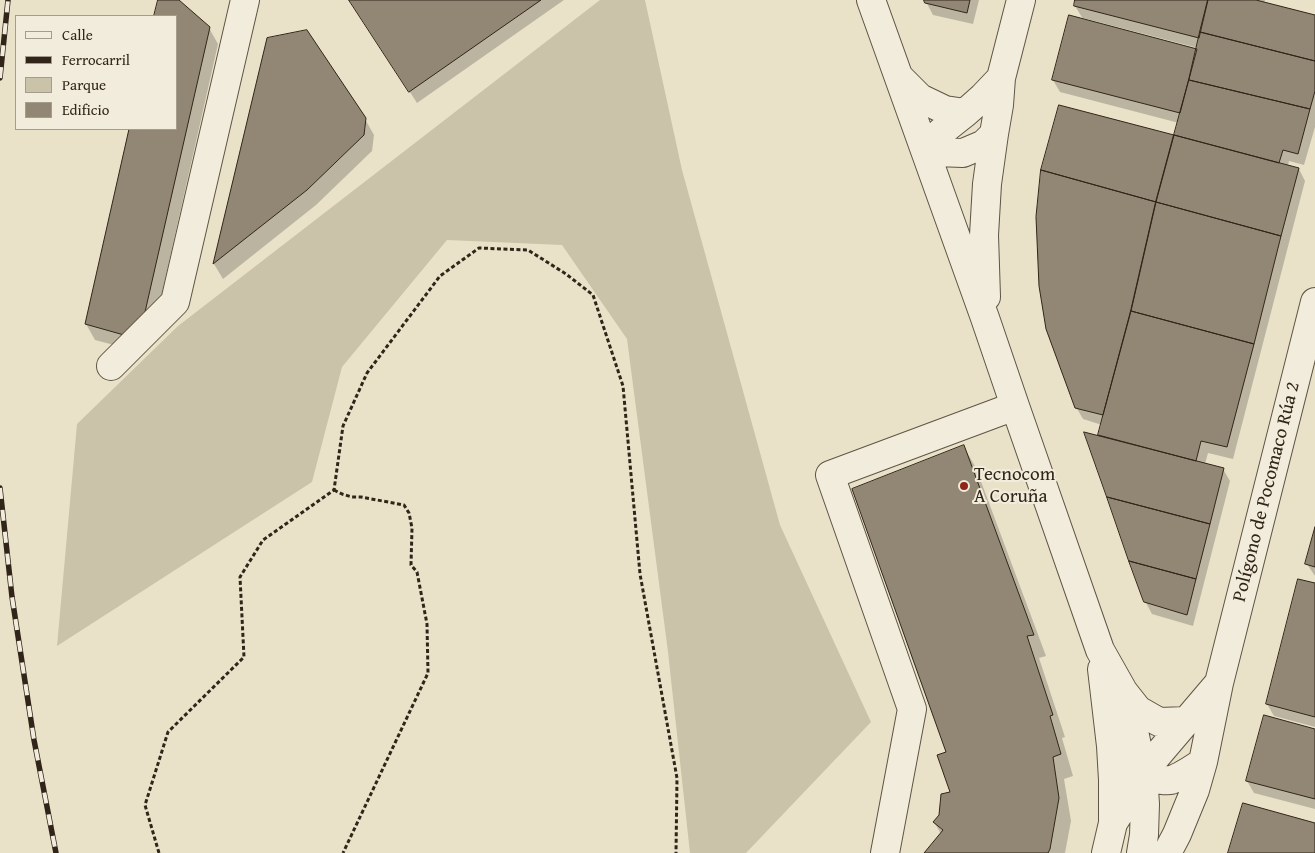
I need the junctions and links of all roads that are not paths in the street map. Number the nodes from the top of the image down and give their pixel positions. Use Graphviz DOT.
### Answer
graph roads {
  1 [pos="245,0"];
  2 [pos="871,0"];
  3 [pos="1020,0"];
  4 [pos="899,78"];
  5 [pos="1001,78"];
  6 [pos="965,113"];
  7 [pos="994,134"];
  8 [pos="924,147"];
  9 [pos="1315,302"];
  10 [pos="986,318"];
  11 [pos="111,366"];
  12 [pos="1014,406"];
  13 [pos="1100,650"];
  14 [pos="1219,683"];
  15 [pos="1122,689"];
  16 [pos="1187,721"];
  17 [pos="1111,746"];
  18 [pos="1203,762"];
  19 [pos="1143,775"];
  20 [pos="1113,823"];
  21 [pos="886,853"];
  22 [pos="1106,853"];
  23 [pos="1141,853"];
  24 [pos="1167,853"];
  1 -- 11 [label="street"];
  2 -- 4 [label="street"];
  3 -- 5 [label="street"];
  4 -- 6 [label="street"];
  4 -- 8 [label="street"];
  5 -- 6 [label="street"];
  5 -- 7 [label="street"];
  6 -- 8 [label="street"];
  7 -- 8 [label="street"];
  7 -- 10 [label="street"];
  8 -- 10 [label="street"];
  9 -- 14 [label="street, Polígono de Pocomaco Rúa 2"];
  10 -- 12 [label="street"];
  12 -- 13 [label="street"];
  12 -- 21 [label="street"];
  13 -- 15 [label="street"];
  13 -- 17 [label="street"];
  14 -- 16 [label="street, Polígono de Pocomaco Rúa 2"];
  14 -- 18 [label="street, Polígono de Pocomaco Rúa 2"];
  15 -- 16 [label="street"];
  15 -- 19 [label="street"];
  16 -- 19 [label="street, Polígono de Pocomaco Rúa 2"];
  17 -- 19 [label="street"];
  17 -- 20 [label="street"];
  18 -- 19 [label="street"];
  18 -- 24 [label="street, Polígono de Pocomaco Rúa 2"];
  19 -- 20 [label="street, Polígono de Pocomaco Rúa 2"];
  19 -- 23 [label="street"];
  20 -- 22 [label="street"];
}
